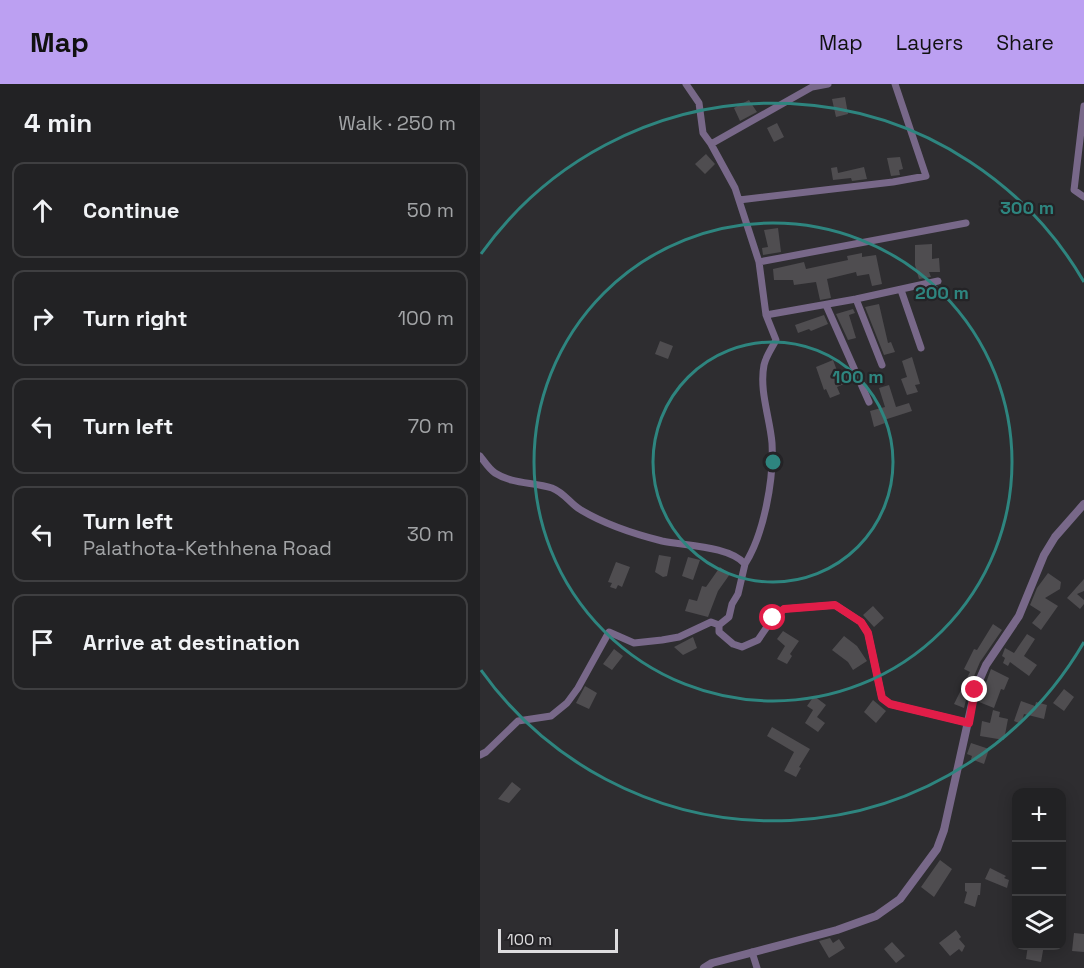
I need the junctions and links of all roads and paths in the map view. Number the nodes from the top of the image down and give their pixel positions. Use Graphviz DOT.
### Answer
graph roads {
  1 [pos="686,84"];
  2 [pos="828,84"];
  3 [pos="895,84"];
  4 [pos="1084,106"];
  5 [pos="711,144"];
  6 [pos="1084,197"];
  7 [pos="739,200"];
  8 [pos="966,222"];
  9 [pos="759,262"];
  10 [pos="938,281"];
  11 [pos="901,290"];
  12 [pos="856,299"];
  13 [pos="826,305"];
  14 [pos="766,315"];
  15 [pos="921,348"];
  16 [pos="882,364"];
  17 [pos="869,402"];
  18 [pos="480,456"];
  19 [pos="1084,504"];
  20 [pos="745,564"];
  21 [pos="719,625"];
  22 [pos="969,723"];
  23 [pos="480,755"];
  24 [pos="752,952"];
  25 [pos="704,968"];
  26 [pos="757,968"];
  1 -- 5 [label="street"];
  2 -- 5 [label="street"];
  3 -- 7 [label="street"];
  4 -- 6 [label="street"];
  5 -- 7 [label="street"];
  7 -- 9 [label="street"];
  8 -- 9 [label="street"];
  9 -- 14 [label="street"];
  10 -- 11 [label="street"];
  11 -- 12 [label="street"];
  11 -- 15 [label="street"];
  12 -- 13 [label="street"];
  12 -- 16 [label="street"];
  13 -- 14 [label="street"];
  13 -- 17 [label="street"];
  14 -- 20 [label="street"];
  18 -- 20 [label="street"];
  19 -- 22 [label="street"];
  20 -- 21 [label="street"];
  21 -- 22 [label="street"];
  21 -- 23 [label="street"];
  22 -- 24 [label="street"];
  24 -- 25 [label="street"];
  24 -- 26 [label="street"];
}
